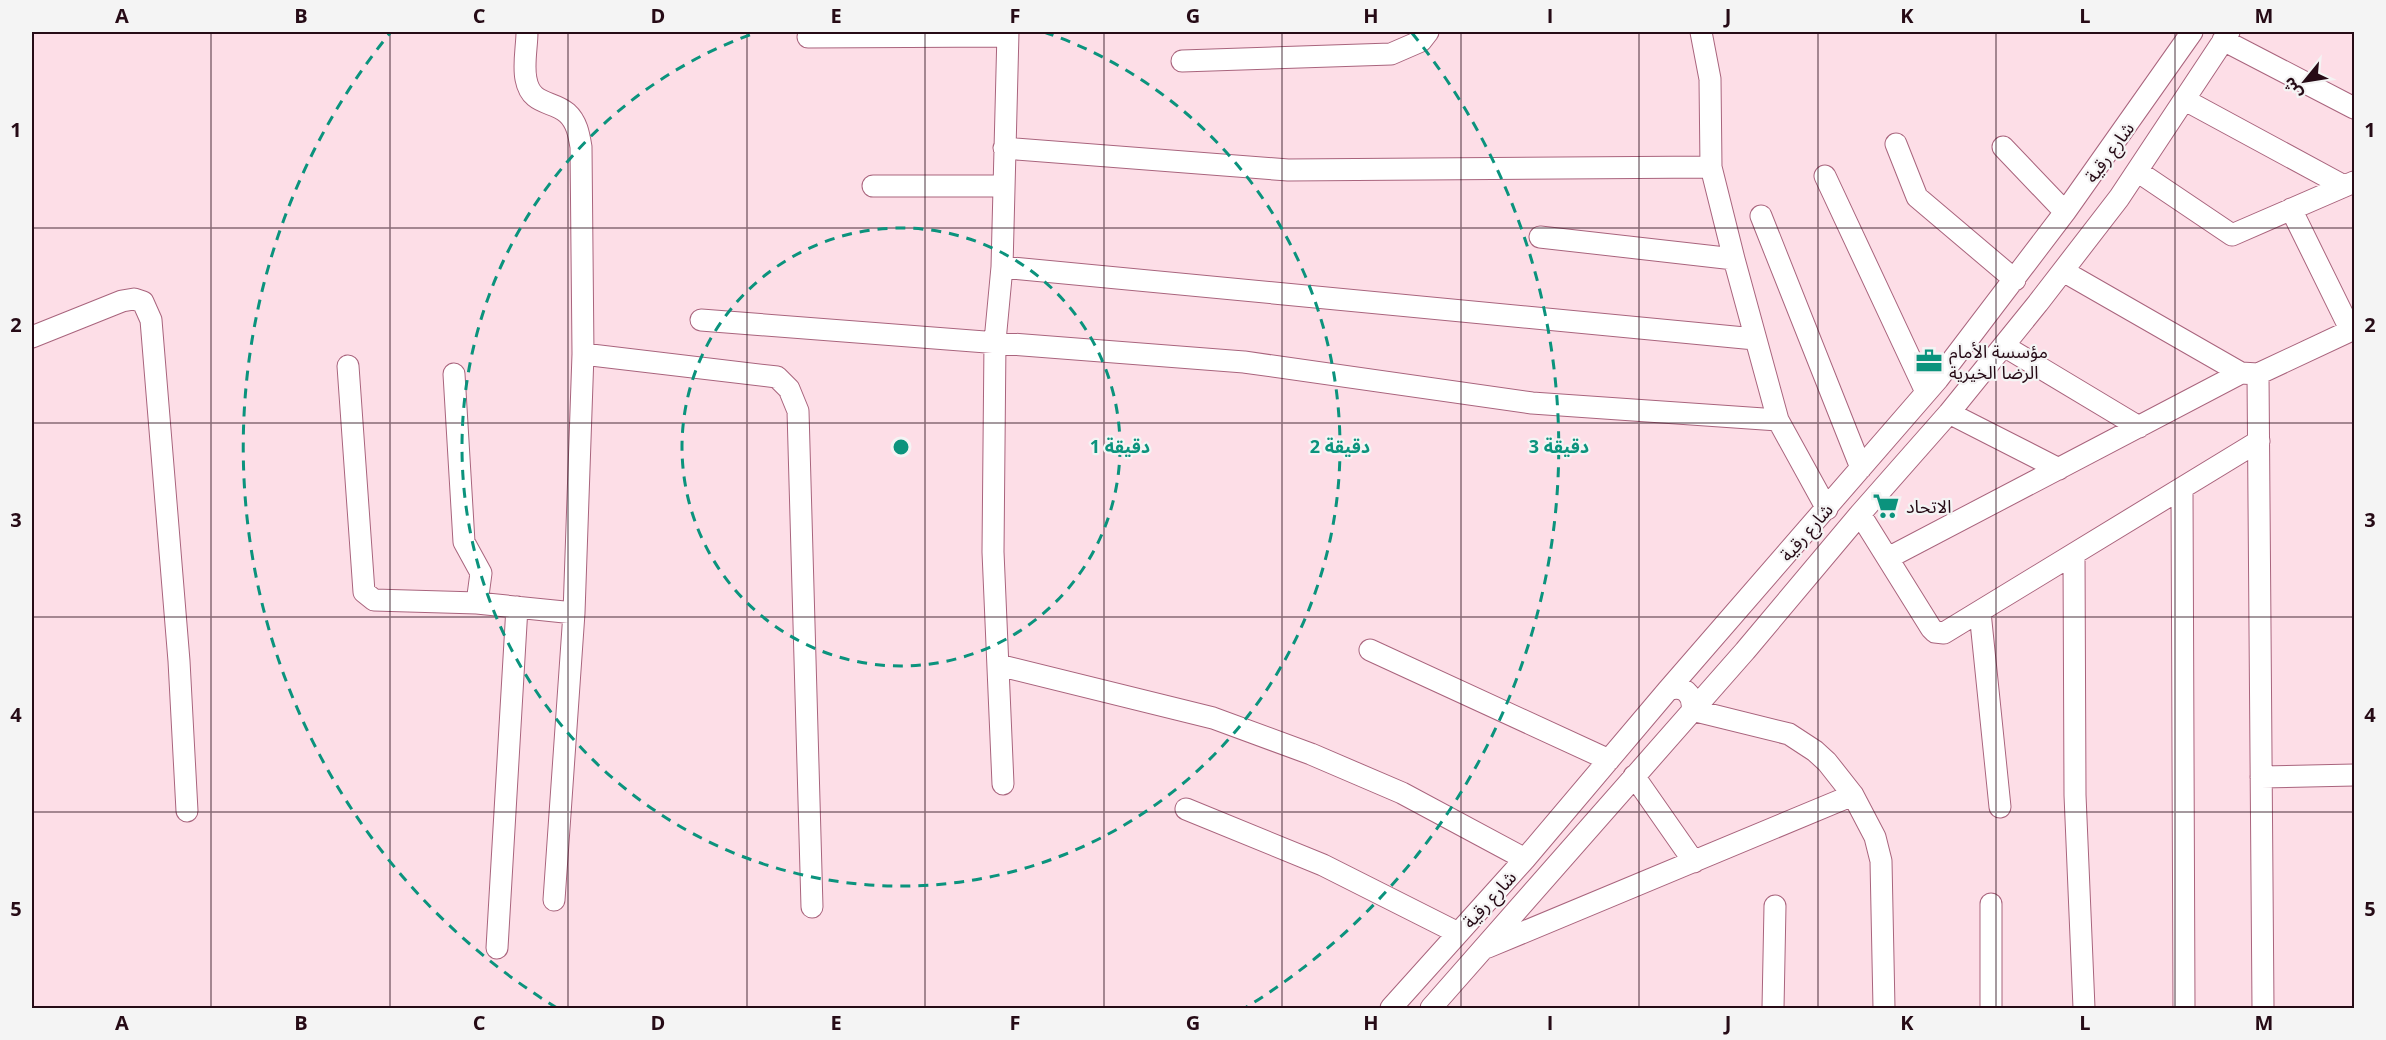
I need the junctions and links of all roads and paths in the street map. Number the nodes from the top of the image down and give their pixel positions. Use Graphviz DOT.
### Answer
graph roads {
  1 [pos="527,32"];
  2 [pos="1428,32"];
  3 [pos="1701,32"];
  4 [pos="2192,32"];
  5 [pos="1007,34"];
  6 [pos="2226,36"];
  7 [pos="808,37"];
  8 [pos="1182,61"];
  9 [pos="2185,100"];
  10 [pos="2355,108"];
  11 [pos="2125,130"];
  12 [pos="1896,144"];
  13 [pos="2003,147"];
  14 [pos="1004,148"];
  15 [pos="2152,149"];
  16 [pos="1712,167"];
  17 [pos="2137,171"];
  18 [pos="1825,176"];
  19 [pos="2349,184"];
  20 [pos="873,186"];
  21 [pos="1004,186"];
  22 [pos="2291,209"];
  23 [pos="2066,212"];
  24 [pos="1761,216"];
  25 [pos="1540,237"];
  26 [pos="1734,259"];
  27 [pos="1002,267"];
  28 [pos="2063,271"];
  29 [pos="2015,280"];
  30 [pos="701,320"];
  31 [pos="2353,330"];
  32 [pos="32,337"];
  33 [pos="1755,339"];
  34 [pos="995,341"];
  35 [pos="2004,346"];
  36 [pos="583,354"];
  37 [pos="348,366"];
  38 [pos="454,374"];
  39 [pos="2250,374"];
  40 [pos="1926,392"];
  41 [pos="1949,413"];
  42 [pos="1778,420"];
  43 [pos="2139,427"];
  44 [pos="2259,441"];
  45 [pos="1861,468"];
  46 [pos="2059,469"];
  47 [pos="2182,490"];
  48 [pos="1827,509"];
  49 [pos="1860,513"];
  50 [pos="2074,555"];
  51 [pos="1888,558"];
  52 [pos="477,603"];
  53 [pos="518,607"];
  54 [pos="1980,612"];
  55 [pos="574,613"];
  56 [pos="1721,630"];
  57 [pos="1370,650"];
  58 [pos="1745,651"];
  59 [pos="998,665"];
  60 [pos="1668,690"];
  61 [pos="1692,710"];
  62 [pos="1609,760"];
  63 [pos="2355,775"];
  64 [pos="1634,776"];
  65 [pos="2261,777"];
  66 [pos="1003,784"];
  67 [pos="1853,795"];
  68 [pos="2000,807"];
  69 [pos="1186,809"];
  70 [pos="187,811"];
  71 [pos="1525,859"];
  72 [pos="1694,862"];
  73 [pos="554,900"];
  74 [pos="1991,904"];
  75 [pos="1775,906"];
  76 [pos="812,907"];
  77 [pos="1458,933"];
  78 [pos="497,948"];
  79 [pos="1481,950"];
  80 [pos="1391,1008"];
  81 [pos="1431,1008"];
  82 [pos="1773,1008"];
  83 [pos="1884,1008"];
  84 [pos="1991,1008"];
  85 [pos="2084,1008"];
  86 [pos="2184,1008"];
  87 [pos="2263,1008"];
  1 -- 36 [label="street"];
  2 -- 8 [label="street"];
  3 -- 16 [label="street"];
  4 -- 11 [label="street, شارع رقية"];
  5 -- 7 [label="street"];
  5 -- 14 [label="street"];
  6 -- 9 [label="street, شارع رقية"];
  6 -- 10 [label="street"];
  9 -- 15 [label="street, شارع رقية"];
  9 -- 19 [label="street"];
  11 -- 15 [label="street"];
  11 -- 23 [label="street, شارع رقية"];
  12 -- 29 [label="street"];
  13 -- 23 [label="street"];
  14 -- 16 [label="street"];
  14 -- 21 [label="street"];
  15 -- 17 [label="street, شارع رقية"];
  16 -- 26 [label="street"];
  17 -- 22 [label="street"];
  17 -- 28 [label="street, شارع رقية"];
  18 -- 40 [label="street"];
  19 -- 22 [label="street"];
  20 -- 21 [label="street"];
  21 -- 27 [label="street"];
  22 -- 31 [label="street"];
  23 -- 29 [label="street, شارع رقية"];
  24 -- 45 [label="street"];
  25 -- 26 [label="street"];
  26 -- 33 [label="street"];
  27 -- 33 [label="street"];
  27 -- 34 [label="street"];
  28 -- 35 [label="street, شارع رقية"];
  28 -- 39 [label="street"];
  29 -- 40 [label="street, شارع رقية"];
  30 -- 34 [label="street"];
  31 -- 39 [label="street"];
  32 -- 70 [label="street"];
  33 -- 42 [label="street"];
  34 -- 42 [label="street"];
  34 -- 59 [label="street"];
  35 -- 41 [label="street, شارع رقية"];
  35 -- 43 [label="street"];
  36 -- 55 [label="street"];
  36 -- 76 [label="street"];
  37 -- 52 [label="street"];
  38 -- 52 [label="street"];
  39 -- 43 [label="street"];
  39 -- 44 [label="street"];
  40 -- 45 [label="street, شارع رقية"];
  41 -- 46 [label="street"];
  41 -- 49 [label="street, شارع رقية"];
  42 -- 48 [label="street"];
  43 -- 46 [label="street"];
  44 -- 47 [label="street"];
  44 -- 65 [label="street"];
  45 -- 48 [label="street, شارع رقية"];
  46 -- 51 [label="street"];
  47 -- 50 [label="street"];
  47 -- 86 [label="street"];
  48 -- 56 [label="street, شارع رقية"];
  49 -- 51 [label="street"];
  49 -- 58 [label="street, شارع رقية"];
  50 -- 54 [label="street"];
  50 -- 85 [label="street"];
  51 -- 54 [label="street"];
  52 -- 53 [label="street"];
  53 -- 55 [label="street"];
  53 -- 78 [label="street"];
  54 -- 68 [label="street"];
  55 -- 73 [label="street"];
  56 -- 58 [label="street"];
  56 -- 60 [label="street, شارع رقية"];
  57 -- 62 [label="street"];
  58 -- 61 [label="street, شارع رقية"];
  59 -- 66 [label="street"];
  59 -- 71 [label="street"];
  60 -- 61 [label="street"];
  60 -- 62 [label="street, شارع رقية"];
  61 -- 64 [label="street, شارع رقية"];
  61 -- 67 [label="street"];
  62 -- 71 [label="street, شارع رقية"];
  63 -- 65 [label="street"];
  64 -- 72 [label="street"];
  64 -- 79 [label="street, شارع رقية"];
  65 -- 87 [label="street"];
  67 -- 72 [label="street"];
  67 -- 83 [label="street"];
  69 -- 77 [label="street"];
  71 -- 77 [label="street, شارع رقية"];
  72 -- 79 [label="street"];
  74 -- 84 [label="street"];
  75 -- 82 [label="street"];
  77 -- 80 [label="street, شارع رقية"];
  79 -- 81 [label="street, شارع رقية"];
}
